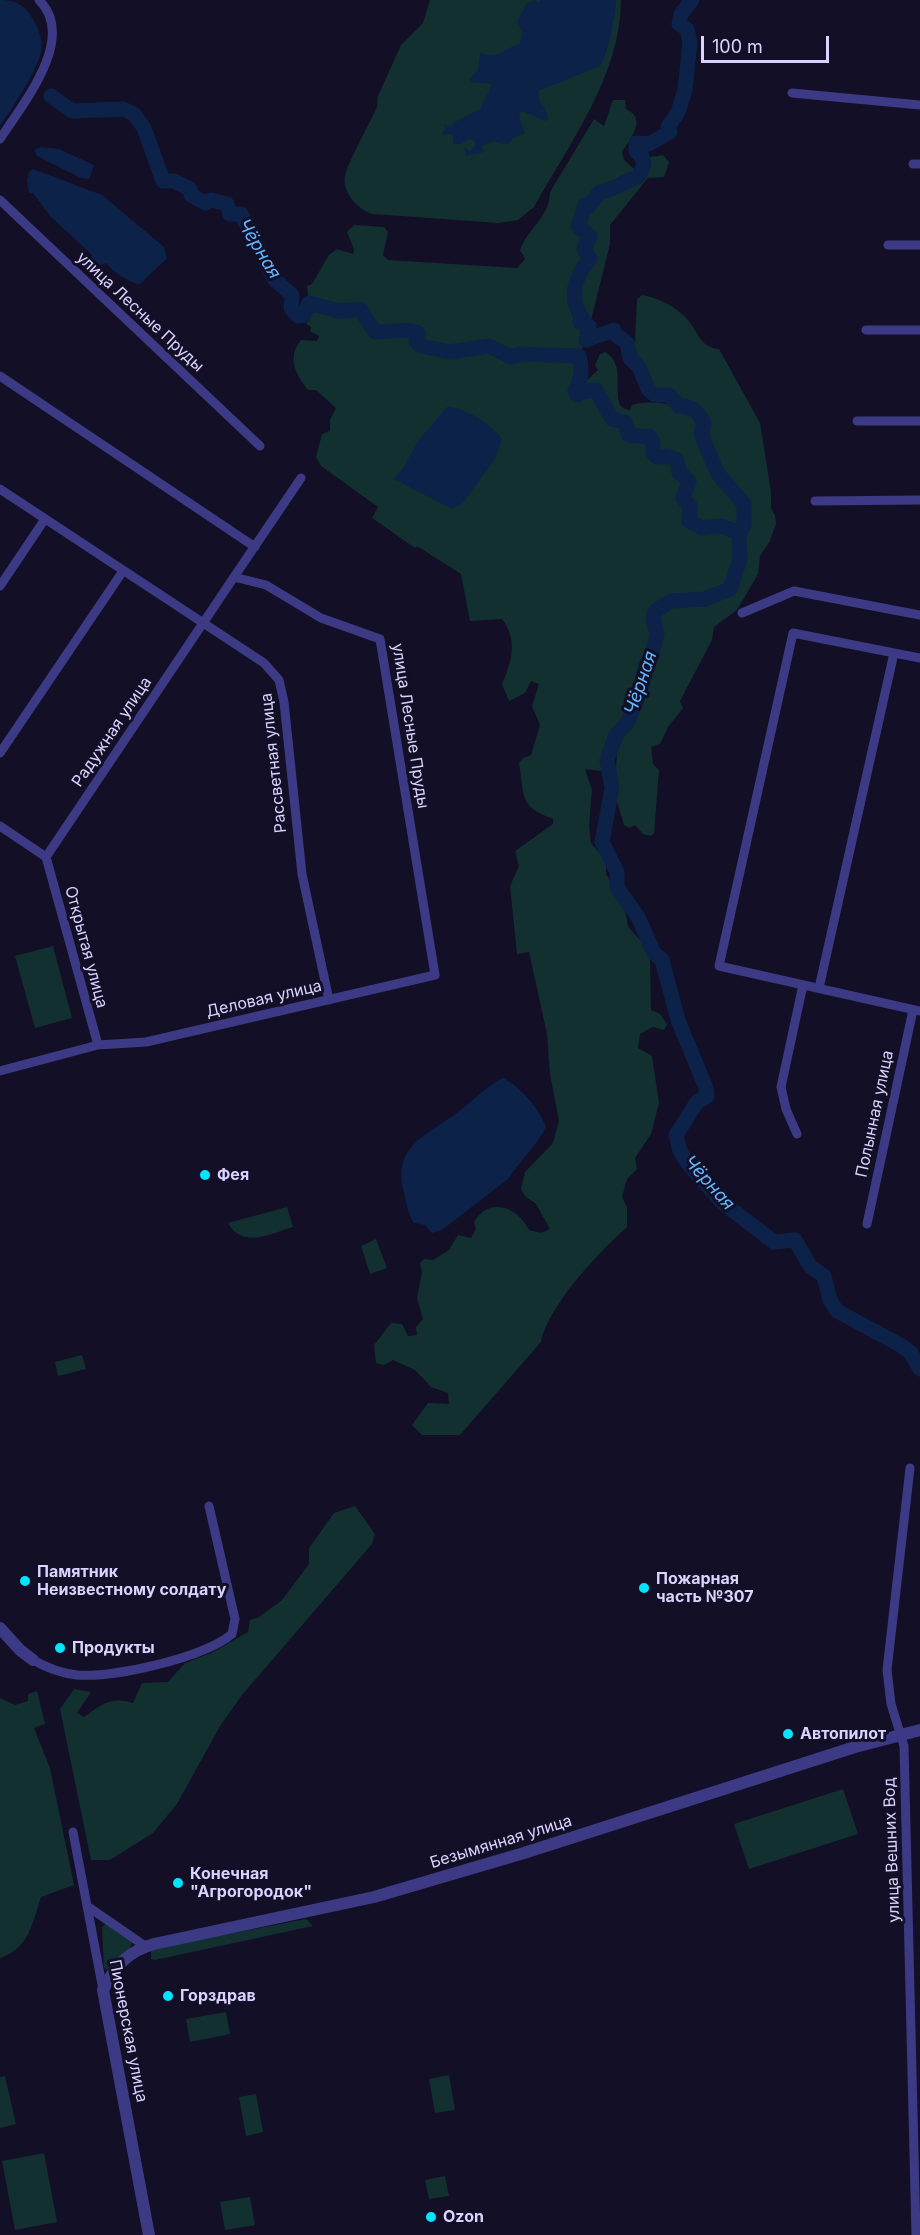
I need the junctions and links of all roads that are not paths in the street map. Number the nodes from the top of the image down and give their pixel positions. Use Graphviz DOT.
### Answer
graph roads {
  1 [pos="39,0"];
  2 [pos="792,93"];
  3 [pos="920,105"];
  4 [pos="0,139"];
  5 [pos="0,200"];
  6 [pos="920,244"];
  7 [pos="888,245"];
  8 [pos="866,330"];
  9 [pos="920,330"];
  10 [pos="0,376"];
  11 [pos="857,421"];
  12 [pos="920,421"];
  13 [pos="260,446"];
  14 [pos="301,478"];
  15 [pos="0,489"];
  16 [pos="815,501"];
  17 [pos="920,501"];
  18 [pos="45,519"];
  19 [pos="255,547"];
  20 [pos="123,571"];
  21 [pos="234,577"];
  22 [pos="0,586"];
  23 [pos="742,613"];
  24 [pos="920,615"];
  25 [pos="203,624"];
  26 [pos="894,653"];
  27 [pos="920,658"];
  28 [pos="0,753"];
  29 [pos="0,826"];
  30 [pos="46,857"];
  31 [pos="435,975"];
  32 [pos="803,985"];
  33 [pos="819,988"];
  34 [pos="329,1000"];
  35 [pos="917,1011"];
  36 [pos="98,1045"];
  37 [pos="0,1071"];
  38 [pos="798,1134"];
  39 [pos="867,1224"];
  40 [pos="910,1468"];
  41 [pos="209,1506"];
  42 [pos="0,1628"];
  43 [pos="33,1660"];
  44 [pos="920,1730"];
  45 [pos="900,1734"];
  46 [pos="74,1832"];
  47 [pos="87,1906"];
  48 [pos="146,1946"];
  49 [pos="103,1990"];
  50 [pos="149,2235"];
  51 [pos="916,2235"];
  1 -- 4 [label="street"];
  2 -- 3 [label="street"];
  5 -- 13 [label="street, улица Лесные Пруды"];
  6 -- 7 [label="street"];
  8 -- 9 [label="street"];
  10 -- 19 [label="street"];
  11 -- 12 [label="street"];
  14 -- 19 [label="street"];
  15 -- 18 [label="street, Рассветная улица"];
  16 -- 17 [label="street"];
  18 -- 20 [label="street, Рассветная улица"];
  18 -- 22 [label="street"];
  19 -- 21 [label="street"];
  20 -- 25 [label="street, Рассветная улица"];
  20 -- 28 [label="street"];
  21 -- 25 [label="street, Радужная улица"];
  21 -- 31 [label="street, улица Лесные Пруды"];
  23 -- 24 [label="street"];
  25 -- 30 [label="street, Радужная улица"];
  25 -- 34 [label="street, Рассветная улица"];
  26 -- 27 [label="street"];
  26 -- 32 [label="street"];
  26 -- 33 [label="street"];
  29 -- 30 [label="street"];
  30 -- 36 [label="street, Открытая улица"];
  31 -- 34 [label="street, Деловая улица"];
  32 -- 33 [label="street"];
  32 -- 38 [label="street"];
  33 -- 35 [label="street"];
  34 -- 36 [label="street, Деловая улица"];
  35 -- 39 [label="street, Полынная улица"];
  36 -- 37 [label="street, Деловая улица"];
  40 -- 45 [label="street, улица Вешних Вод"];
  41 -- 43 [label="street"];
  42 -- 43 [label="street"];
  44 -- 45 [label="street, Безымянная улица"];
  45 -- 48 [label="street, Безымянная улица"];
  45 -- 51 [label="street, улица Вешних Вод"];
  46 -- 47 [label="street, Пионерская улица"];
  47 -- 48 [label="street"];
  47 -- 49 [label="street, Пионерская улица"];
  48 -- 49 [label="street, Безымянная улица"];
  49 -- 50 [label="street, Пионерская улица"];
}
